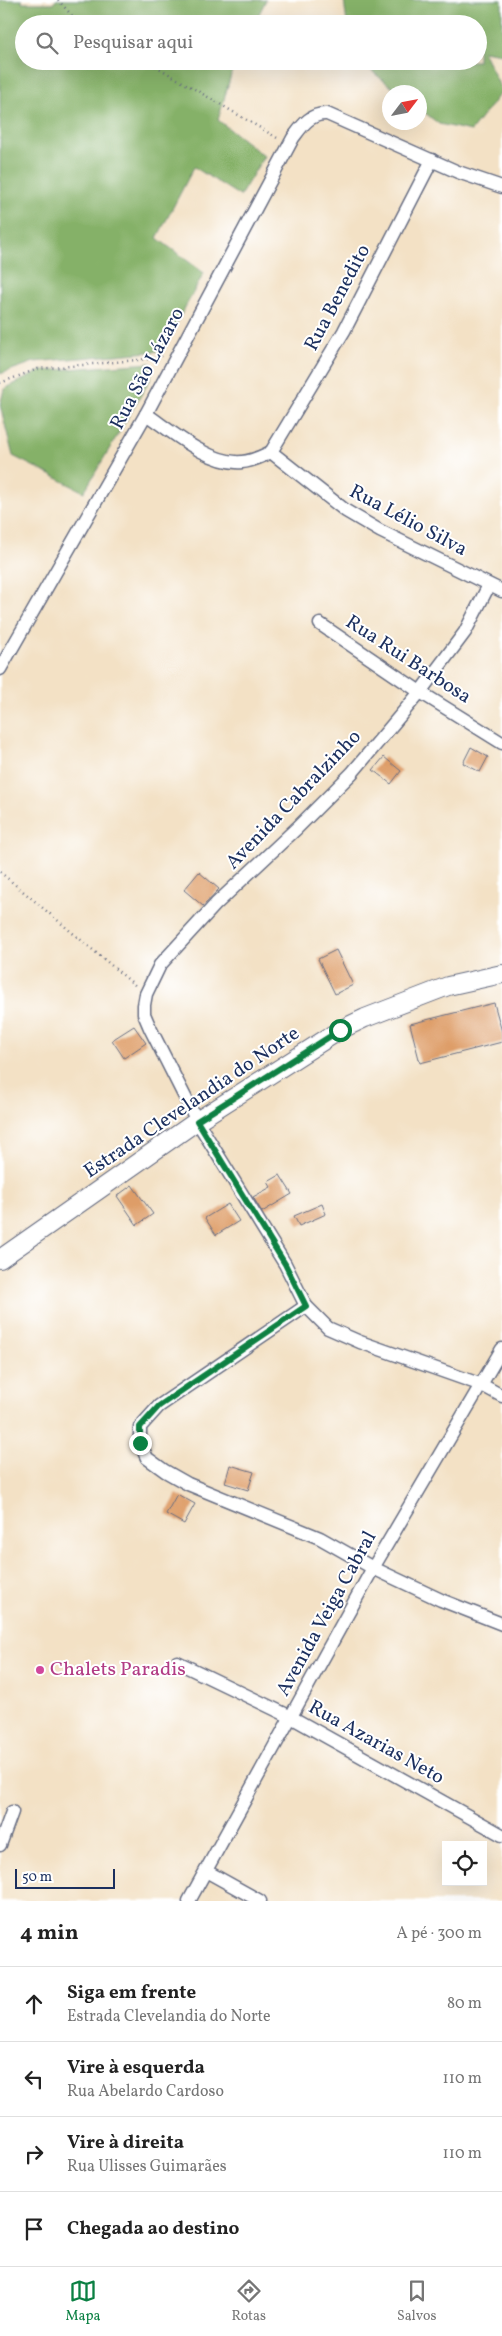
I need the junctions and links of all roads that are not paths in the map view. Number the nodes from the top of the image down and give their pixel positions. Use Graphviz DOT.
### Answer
graph roads {
  1 [pos="432,160"];
  2 [pos="502,187"];
  3 [pos="146,414"];
  4 [pos="271,452"];
  5 [pos="489,585"];
  6 [pos="502,591"];
  7 [pos="320,624"];
  8 [pos="0,668"];
  9 [pos="420,692"];
  10 [pos="502,743"];
  11 [pos="502,974"];
  12 [pos="197,1121"];
  13 [pos="0,1259"];
  14 [pos="306,1306"];
  15 [pos="502,1349"];
  16 [pos="482,1385"];
  17 [pos="502,1396"];
  18 [pos="373,1568"];
  19 [pos="502,1624"];
  20 [pos="177,1662"];
  21 [pos="291,1717"];
  22 [pos="12,1812"];
  23 [pos="502,1835"];
  24 [pos="0,1845"];
  25 [pos="206,1871"];
  26 [pos="189,1901"];
  27 [pos="260,1901"];
  1 -- 2 [label="street, Rua São Lázaro"];
  1 -- 3 [label="street, Rua São Lázaro"];
  1 -- 4 [label="street, Rua Benedito"];
  3 -- 4 [label="street"];
  3 -- 8 [label="street, Rua São Lázaro"];
  4 -- 5 [label="street, Rua Lélio Silva"];
  5 -- 6 [label="street, Rua Lélio Silva"];
  5 -- 9 [label="street, Avenida Cabralzinho"];
  7 -- 9 [label="street, Rua Rui Barbosa"];
  9 -- 10 [label="street, Rua Rui Barbosa"];
  9 -- 12 [label="street, Avenida Cabralzinho"];
  11 -- 12 [label="street, Estrada Clevelandia do Norte"];
  12 -- 13 [label="street, Estrada Clevelandia do Norte"];
  12 -- 14 [label="street"];
  14 -- 16 [label="street"];
  14 -- 18 [label="street"];
  15 -- 16 [label="street, Avenida Veiga Cabral"];
  16 -- 17 [label="street"];
  16 -- 18 [label="street, Avenida Veiga Cabral"];
  18 -- 19 [label="street"];
  18 -- 21 [label="street, Avenida Veiga Cabral"];
  20 -- 21 [label="street, Rua Azarias Neto"];
  21 -- 23 [label="street, Rua Azarias Neto"];
  21 -- 25 [label="street, Avenida Veiga Cabral"];
  22 -- 24 [label="street"];
  25 -- 26 [label="street, Avenida Veiga Cabral"];
  25 -- 27 [label="street"];
}
